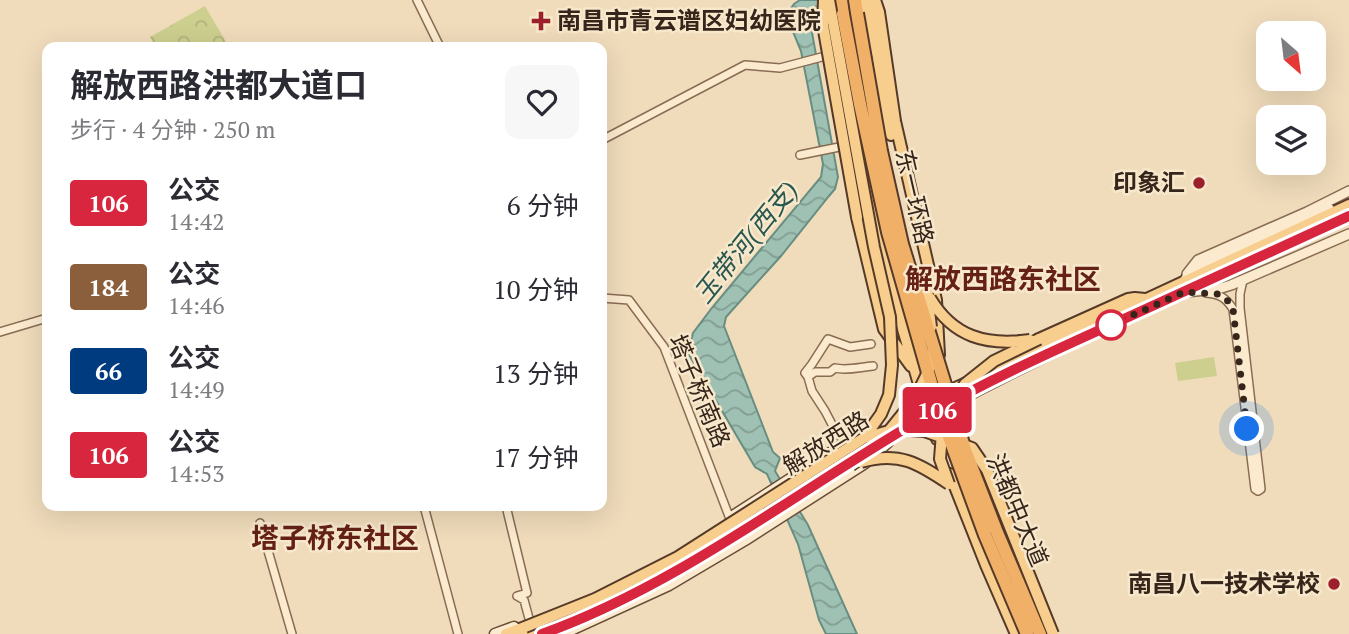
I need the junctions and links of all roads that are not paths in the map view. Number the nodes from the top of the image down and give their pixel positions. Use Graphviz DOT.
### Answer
graph roads {
  1 [pos="417,0"];
  2 [pos="824,0"];
  3 [pos="831,0"];
  4 [pos="841,0"];
  5 [pos="855,0"];
  6 [pos="869,0"];
  7 [pos="875,0"];
  8 [pos="862,6"];
  9 [pos="438,42"];
  10 [pos="842,52"];
  11 [pos="607,137"];
  12 [pos="860,143"];
  13 [pos="800,155"];
  14 [pos="1349,191"];
  15 [pos="1349,202"];
  16 [pos="1349,218"];
  17 [pos="1349,234"];
  18 [pos="1243,281"];
  19 [pos="1182,288"];
  20 [pos="927,294"];
  21 [pos="607,298"];
  22 [pos="1147,299"];
  23 [pos="42,319"];
  24 [pos="0,332"];
  25 [pos="1039,339"];
  26 [pos="871,344"];
  27 [pos="939,355"];
  28 [pos="873,366"];
  29 [pos="916,374"];
  30 [pos="808,377"];
  31 [pos="953,396"];
  32 [pos="927,410"];
  33 [pos="899,427"];
  34 [pos="864,438"];
  35 [pos="848,442"];
  36 [pos="851,465"];
  37 [pos="948,484"];
  38 [pos="804,487"];
  39 [pos="425,511"];
  40 [pos="507,511"];
  41 [pos="762,513"];
  42 [pos="260,523"];
  43 [pos="731,523"];
  44 [pos="702,555"];
  45 [pos="525,628"];
  46 [pos="292,634"];
  47 [pos="458,634"];
  48 [pos="495,634"];
  49 [pos="506,634"];
  50 [pos="542,634"];
  51 [pos="562,634"];
  52 [pos="1014,634"];
  53 [pos="1027,634"];
  54 [pos="1040,634"];
  55 [pos="1046,634"];
  56 [pos="1053,634"];
  1 -- 9 [label="street"];
  2 -- 29 [label="main road, bridge"];
  3 -- 10 [label="main road, 洪都中大道, bridge"];
  3 -- 34 [label="main road, bridge"];
  4 -- 53 [label="highway, 东一环路, bridge"];
  5 -- 54 [label="highway, 东一环路, bridge"];
  6 -- 20 [label="main road"];
  7 -- 27 [label="main road"];
  8 -- 27 [label="main road"];
  10 -- 11 [label="street"];
  10 -- 12 [label="main road, 洪都中大道"];
  12 -- 13 [label="street, bridge"];
  12 -- 29 [label="main road, 洪都中大道"];
  14 -- 19 [label="street"];
  15 -- 19 [label="main road, 解放西路"];
  16 -- 19 [label="main road, 解放西路"];
  17 -- 18 [label="street"];
  18 -- 19 [label="street"];
  18 -- 19 [label="street"];
  19 -- 22 [label="main road, 解放西路"];
  19 -- 31 [label="main road, 解放西路"];
  20 -- 25 [label="main road, bridge"];
  20 -- 36 [label="main road, bridge"];
  21 -- 43 [label="street, 塔子桥南路"];
  22 -- 25 [label="main road"];
  22 -- 31 [label="main road, 解放西路"];
  23 -- 24 [label="street"];
  25 -- 37 [label="main road, bridge"];
  26 -- 30 [label="street"];
  27 -- 31 [label="main road, 洪都中大道"];
  28 -- 30 [label="street"];
  29 -- 32 [label="main road, 洪都中大道"];
  30 -- 35 [label="street"];
  31 -- 32 [label="main road, 解放西路"];
  31 -- 55 [label="main road, 洪都中大道"];
  32 -- 33 [label="main road, 解放西路"];
  32 -- 52 [label="main road, 洪都中大道"];
  33 -- 35 [label="main road"];
  33 -- 38 [label="main road, 解放西路"];
  33 -- 38 [label="main road"];
  34 -- 45 [label="main road, bridge"];
  34 -- 56 [label="main road, bridge"];
  35 -- 38 [label="main road"];
  36 -- 37 [label="main road, bridge"];
  36 -- 44 [label="main road"];
  37 -- 52 [label="main road"];
  38 -- 41 [label="main road, 解放西路, bridge"];
  38 -- 41 [label="main road"];
  39 -- 47 [label="street"];
  40 -- 45 [label="street"];
  41 -- 43 [label="main road, 解放西路"];
  41 -- 44 [label="main road, 解放西路"];
  41 -- 51 [label="main road"];
  42 -- 46 [label="street"];
  43 -- 45 [label="main road, 解放西路"];
  44 -- 50 [label="main road, 解放西路"];
  45 -- 48 [label="main road"];
  45 -- 49 [label="main road"];
}
